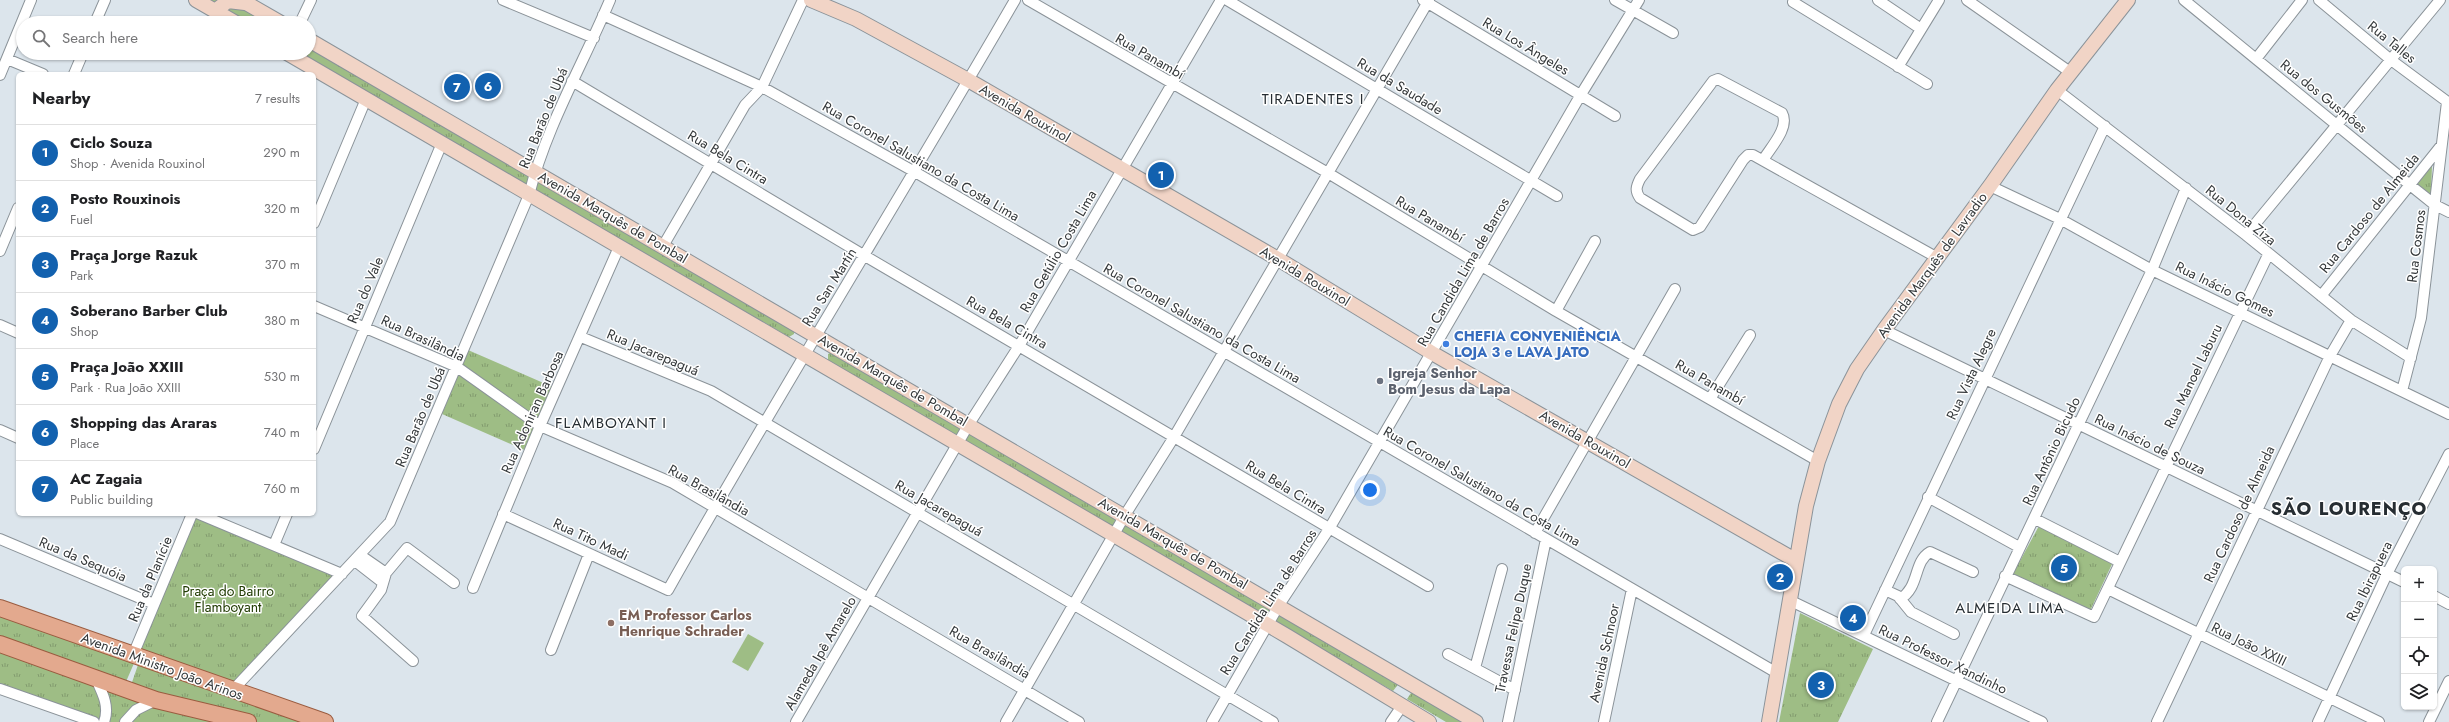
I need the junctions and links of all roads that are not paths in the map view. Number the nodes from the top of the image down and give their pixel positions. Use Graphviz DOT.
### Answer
graph roads {
  1 [pos="31,0"];
  2 [pos="105,0"];
  3 [pos="311,0"];
  4 [pos="503,0"];
  5 [pos="610,0"];
  6 [pos="803,0"];
  7 [pos="811,0"];
  8 [pos="1015,0"];
  9 [pos="1028,0"];
  10 [pos="1221,0"];
  11 [pos="1227,0"];
  12 [pos="1615,0"];
  13 [pos="1639,0"];
  14 [pos="1878,0"];
  15 [pos="1939,0"];
  16 [pos="1967,0"];
  17 [pos="2128,0"];
  18 [pos="2184,0"];
  19 [pos="2302,0"];
  20 [pos="2319,0"];
  21 [pos="2440,0"];
  22 [pos="243,1"];
  23 [pos="1426,1"];
  24 [pos="1793,2"];
  25 [pos="206,4"];
  26 [pos="1634,11"];
  27 [pos="603,15"];
  28 [pos="24,16"];
  29 [pos="99,16"];
  30 [pos="225,16"];
  31 [pos="268,16"];
  32 [pos="303,16"];
  33 [pos="1921,29"];
  34 [pos="1673,33"];
  35 [pos="16,37"];
  36 [pos="594,38"];
  37 [pos="316,44"];
  38 [pos="7,59"];
  39 [pos="2256,59"];
  40 [pos="80,60"];
  41 [pos="299,60"];
  42 [pos="2391,60"];
  43 [pos="1898,66"];
  44 [pos="38,72"];
  45 [pos="75,72"];
  46 [pos="2070,72"];
  47 [pos="369,74"];
  48 [pos="0,75"];
  49 [pos="968,80"];
  50 [pos="572,81"];
  51 [pos="1171,84"];
  52 [pos="1927,84"];
  53 [pos="762,87"];
  54 [pos="393,88"];
  55 [pos="1377,88"];
  56 [pos="2057,90"];
  57 [pos="1580,96"];
  58 [pos="362,97"];
  59 [pos="2448,102"];
  60 [pos="381,108"];
  61 [pos="1615,116"];
  62 [pos="2337,124"];
  63 [pos="2105,126"];
  64 [pos="442,143"];
  65 [pos="2440,147"];
  66 [pos="1764,160"];
  67 [pos="712,163"];
  68 [pos="1122,168"];
  69 [pos="531,169"];
  70 [pos="915,172"];
  71 [pos="1328,173"];
  72 [pos="1532,181"];
  73 [pos="557,184"];
  74 [pos="2410,185"];
  75 [pos="1990,186"];
  76 [pos="516,187"];
  77 [pos="2186,188"];
  78 [pos="529,195"];
  79 [pos="1557,196"];
  80 [pos="546,204"];
  81 [pos="2435,205"];
  82 [pos="2449,212"];
  83 [pos="16,213"];
  84 [pos="316,218"];
  85 [pos="2060,219"];
  86 [pos="2246,235"];
  87 [pos="1595,241"];
  88 [pos="663,246"];
  89 [pos="619,247"];
  90 [pos="0,251"];
  91 [pos="2268,255"];
  92 [pos="865,256"];
  93 [pos="1936,257"];
  94 [pos="1278,259"];
  95 [pos="1068,261"];
  96 [pos="1481,265"];
  97 [pos="2152,270"];
  98 [pos="1675,289"];
  99 [pos="2321,296"];
  100 [pos="316,307"];
  101 [pos="1556,311"];
  102 [pos="2240,311"];
  103 [pos="2350,320"];
  104 [pos="0,325"];
  105 [pos="365,327"];
  106 [pos="1884,330"];
  107 [pos="16,332"];
  108 [pos="810,332"];
  109 [pos="1750,335"];
  110 [pos="580,337"];
  111 [pos="834,346"];
  112 [pos="1019,346"];
  113 [pos="798,351"];
  114 [pos="1224,352"];
  115 [pos="1432,353"];
  116 [pos="1637,356"];
  117 [pos="2330,356"];
  118 [pos="2411,358"];
  119 [pos="821,364"];
  120 [pos="456,367"];
  121 [pos="1984,379"];
  122 [pos="2402,391"];
  123 [pos="1710,399"];
  124 [pos="2449,414"];
  125 [pos="964,421"];
  126 [pos="764,422"];
  127 [pos="2077,425"];
  128 [pos="540,426"];
  129 [pos="0,430"];
  130 [pos="987,435"];
  131 [pos="16,437"];
  132 [pos="1174,437"];
  133 [pos="952,441"];
  134 [pos="1588,441"];
  135 [pos="1380,442"];
  136 [pos="316,443"];
  137 [pos="2449,454"];
  138 [pos="977,456"];
  139 [pos="1818,461"];
  140 [pos="2165,466"];
  141 [pos="1928,496"];
  142 [pos="714,508"];
  143 [pos="2256,511"];
  144 [pos="918,512"];
  145 [pos="1120,513"];
  146 [pos="503,514"];
  147 [pos="191,516"];
  148 [pos="204,516"];
  149 [pos="286,516"];
  150 [pos="2035,519"];
  151 [pos="1144,526"];
  152 [pos="1329,529"];
  153 [pos="1109,532"];
  154 [pos="1535,533"];
  155 [pos="0,539"];
  156 [pos="1546,539"];
  157 [pos="274,545"];
  158 [pos="1134,547"];
  159 [pos="2019,547"];
  160 [pos="589,554"];
  161 [pos="357,558"];
  162 [pos="1796,560"];
  163 [pos="2120,562"];
  164 [pos="1502,569"];
  165 [pos="1973,572"];
  166 [pos="342,574"];
  167 [pos="2388,574"];
  168 [pos="2005,576"];
  169 [pos="384,578"];
  170 [pos="2401,580"];
  171 [pos="454,583"];
  172 [pos="1428,586"];
  173 [pos="472,588"];
  174 [pos="1632,589"];
  175 [pos="2108,589"];
  176 [pos="1885,590"];
  177 [pos="868,598"];
  178 [pos="2437,598"];
  179 [pos="1900,599"];
  180 [pos="1789,600"];
  181 [pos="1274,602"];
  182 [pos="154,604"];
  183 [pos="1073,604"];
  184 [pos="2449,604"];
  185 [pos="0,608"];
  186 [pos="1299,617"];
  187 [pos="1262,622"];
  188 [pos="1954,634"];
  189 [pos="1864,635"];
  190 [pos="2198,635"];
  191 [pos="1287,636"];
  192 [pos="0,644"];
  193 [pos="551,650"];
  194 [pos="1448,654"];
  195 [pos="133,655"];
  196 [pos="413,661"];
  197 [pos="1475,668"];
  198 [pos="1777,673"];
  199 [pos="95,677"];
  200 [pos="1957,681"];
  201 [pos="2449,681"];
  202 [pos="0,689"];
  203 [pos="1024,689"];
  204 [pos="1515,690"];
  205 [pos="232,691"];
  206 [pos="1227,694"];
  207 [pos="2330,698"];
  208 [pos="156,700"];
  209 [pos="1402,706"];
  210 [pos="69,718"];
  211 [pos="94,722"];
  212 [pos="104,722"];
  213 [pos="125,722"];
  214 [pos="248,722"];
  215 [pos="325,722"];
  216 [pos="796,722"];
  217 [pos="1006,722"];
  218 [pos="1079,722"];
  219 [pos="1212,722"];
  220 [pos="1273,722"];
  221 [pos="1391,722"];
  222 [pos="1429,722"];
  223 [pos="1476,722"];
  224 [pos="1508,722"];
  225 [pos="1604,722"];
  226 [pos="1769,722"];
  227 [pos="1937,722"];
  228 [pos="2042,722"];
  229 [pos="2157,722"];
  230 [pos="2318,722"];
  231 [pos="2379,722"];
  232 [pos="2429,722"];
  1 -- 28 [label="street"];
  2 -- 29 [label="street"];
  3 -- 32 [label="street"];
  4 -- 36 [label="street"];
  5 -- 27 [label="street, Rua Barão de Ubá"];
  6 -- 53 [label="street"];
  7 -- 49 [label="main road, Avenida Rouxinol"];
  8 -- 49 [label="street, Rua San Martín"];
  9 -- 51 [label="street, Rua Panambí"];
  10 -- 51 [label="street, Rua Getúlio Costa Lima"];
  11 -- 55 [label="street, Rua da Saudade"];
  12 -- 26 [label="street"];
  13 -- 26 [label="street, Rua Candida Lima de Barros"];
  14 -- 33 [label="street"];
  15 -- 33 [label="street"];
  16 -- 46 [label="street"];
  17 -- 46 [label="main road, Avenida Marquês de Lavradio"];
  18 -- 39 [label="street, Rua dos Gusmões"];
  19 -- 39 [label="street"];
  20 -- 42 [label="street, Rua Talles"];
  21 -- 42 [label="street"];
  22 -- 25 [label="main road"];
  22 -- 31 [label="main road"];
  23 -- 55 [label="street"];
  23 -- 57 [label="street, Rua Los Ângeles"];
  24 -- 43 [label="street"];
  25 -- 30 [label="main road"];
  26 -- 34 [label="street"];
  26 -- 57 [label="street, Rua Candida Lima de Barros"];
  27 -- 36 [label="street, Rua Barão de Ubá"];
  27 -- 53 [label="street, Rua Coronel Salustiano da Costa Lima"];
  33 -- 43 [label="street"];
  35 -- 38 [label="street"];
  36 -- 50 [label="street, Rua Barão de Ubá"];
  37 -- 47 [label="main road, Avenida Marquês de Pombal"];
  38 -- 44 [label="street"];
  38 -- 48 [label="street"];
  39 -- 62 [label="street, Rua dos Gusmões"];
  40 -- 45 [label="street"];
  41 -- 58 [label="main road, Avenida Marquês de Pombal"];
  42 -- 59 [label="street, Rua Talles"];
  42 -- 62 [label="street"];
  43 -- 52 [label="street"];
  46 -- 56 [label="main road, Avenida Marquês de Lavradio"];
  47 -- 54 [label="main road, Avenida Marquês de Pombal"];
  47 -- 58 [label="main road"];
  49 -- 68 [label="main road, Avenida Rouxinol"];
  49 -- 70 [label="street, Rua San Martín"];
  50 -- 67 [label="street, Rua Bela Cintra"];
  50 -- 69 [label="street, Rua Barão de Ubá"];
  51 -- 68 [label="street, Rua Getúlio Costa Lima"];
  51 -- 71 [label="street, Rua Panambí"];
  53 -- 67 [label="street"];
  53 -- 70 [label="street, Rua Coronel Salustiano da Costa Lima"];
  54 -- 60 [label="main road"];
  54 -- 69 [label="main road, Avenida Marquês de Pombal"];
  55 -- 71 [label="street"];
  55 -- 72 [label="street, Rua da Saudade"];
  56 -- 63 [label="street, Rua Dona Ziza"];
  56 -- 75 [label="main road, Avenida Marquês de Lavradio"];
  57 -- 61 [label="street, Rua Los Ângeles"];
  57 -- 72 [label="street, Rua Candida Lima de Barros"];
  58 -- 60 [label="main road, Avenida Marquês de Pombal"];
  58 -- 84 [label="street"];
  59 -- 65 [label="street, Rua Cosmos"];
  60 -- 64 [label="main road, Avenida Marquês de Pombal"];
  62 -- 74 [label="street, Rua dos Gusmões"];
  62 -- 86 [label="street"];
  63 -- 77 [label="street, Rua Dona Ziza"];
  63 -- 85 [label="street, Rua Vista Alegre"];
  64 -- 76 [label="main road, Avenida Marquês de Pombal"];
  64 -- 105 [label="street, Rua do Vale"];
  65 -- 74 [label="street, Rua Cardoso de Almeida"];
  65 -- 81 [label="street, Rua Cosmos"];
  66 -- 66 [label="street"];
  66 -- 93 [label="street"];
  67 -- 88 [label="street"];
  67 -- 92 [label="street, Rua Bela Cintra"];
  68 -- 94 [label="main road, Avenida Rouxinol"];
  68 -- 95 [label="street, Rua Getúlio Costa Lima"];
  69 -- 73 [label="main road, Avenida Marquês de Pombal"];
  69 -- 76 [label="main road"];
  69 -- 78 [label="street, Rua Barão de Ubá"];
  70 -- 92 [label="street, Rua San Martín"];
  70 -- 95 [label="street, Rua Coronel Salustiano da Costa Lima"];
  71 -- 94 [label="street"];
  71 -- 96 [label="street, Rua Panambí"];
  72 -- 79 [label="street, Rua da Saudade"];
  72 -- 96 [label="street, Rua Candida Lima de Barros"];
  73 -- 80 [label="main road"];
  73 -- 88 [label="main road, Avenida Marquês de Pombal"];
  74 -- 81 [label="street, Rua dos Gusmões"];
  74 -- 99 [label="street, Rua Cardoso de Almeida"];
  75 -- 85 [label="street, Rua Inácio Gomes"];
  75 -- 93 [label="main road, Avenida Marquês de Lavradio"];
  76 -- 78 [label="main road, Avenida Marquês de Pombal"];
  77 -- 86 [label="street, Rua Dona Ziza"];
  77 -- 97 [label="street, Rua Antônio Bicudo"];
  78 -- 80 [label="main road, Avenida Marquês de Pombal"];
  78 -- 120 [label="street, Rua Barão de Ubá"];
  80 -- 89 [label="main road, Avenida Marquês de Pombal"];
  81 -- 82 [label="street, Rua dos Gusmões"];
  81 -- 118 [label="street, Rua Cosmos"];
  83 -- 90 [label="street"];
  85 -- 97 [label="street, Rua Inácio Gomes"];
  85 -- 121 [label="street, Rua Vista Alegre"];
  86 -- 91 [label="street, Rua Dona Ziza"];
  87 -- 101 [label="street"];
  88 -- 108 [label="main road, Avenida Marquês de Pombal"];
  89 -- 110 [label="street, Rua Adoniran Barbosa"];
  89 -- 113 [label="main road, Avenida Marquês de Pombal"];
  91 -- 99 [label="street, Rua Dona Ziza"];
  91 -- 102 [label="street, Rua Manoel Laburu"];
  92 -- 108 [label="street, Rua San Martín"];
  92 -- 112 [label="street, Rua Bela Cintra"];
  93 -- 106 [label="main road, Avenida Marquês de Lavradio"];
  94 -- 114 [label="street"];
  94 -- 115 [label="main road, Avenida Rouxinol"];
  95 -- 112 [label="street, Rua Getúlio Costa Lima"];
  95 -- 114 [label="street, Rua Coronel Salustiano da Costa Lima"];
  96 -- 101 [label="street, Rua Panambí"];
  96 -- 115 [label="street, Rua Candida Lima de Barros"];
  97 -- 102 [label="street, Rua Inácio Gomes"];
  97 -- 127 [label="street, Rua Antônio Bicudo"];
  98 -- 116 [label="street"];
  99 -- 103 [label="street, Rua Dona Ziza"];
  100 -- 105 [label="street, Rua Brasilândia"];
  101 -- 116 [label="street, Rua Panambí"];
  102 -- 117 [label="street, Rua Inácio Gomes"];
  102 -- 140 [label="street, Rua Manoel Laburu"];
  103 -- 117 [label="street, Rua Cardoso de Almeida"];
  103 -- 118 [label="street, Rua Dona Ziza"];
  104 -- 107 [label="street"];
  105 -- 120 [label="street, Rua Brasilândia"];
  105 -- 136 [label="street, Rua do Vale"];
  106 -- 121 [label="street, Rua Inácio de Souza"];
  106 -- 139 [label="main road, Avenida Marquês de Lavradio"];
  108 -- 111 [label="main road, Avenida Marquês de Pombal"];
  108 -- 113 [label="main road"];
  109 -- 123 [label="street"];
  110 -- 126 [label="street, Rua Jacarepaguá"];
  110 -- 128 [label="street, Rua Adoniran Barbosa"];
  111 -- 119 [label="main road"];
  111 -- 125 [label="main road, Avenida Marquês de Pombal"];
  112 -- 125 [label="street, Rua Getúlio Costa Lima"];
  112 -- 132 [label="street, Rua Bela Cintra"];
  113 -- 119 [label="main road, Avenida Marquês de Pombal"];
  113 -- 126 [label="street"];
  114 -- 132 [label="street"];
  114 -- 135 [label="street, Rua Coronel Salustiano da Costa Lima"];
  115 -- 134 [label="main road, Avenida Rouxinol"];
  115 -- 135 [label="street, Rua Candida Lima de Barros"];
  116 -- 123 [label="street, Rua Panambí"];
  116 -- 134 [label="street"];
  117 -- 122 [label="street, Rua Inácio Gomes"];
  117 -- 143 [label="street, Rua Cardoso de Almeida"];
  118 -- 122 [label="street, Rua Cosmos"];
  119 -- 133 [label="main road, Avenida Marquês de Pombal"];
  120 -- 128 [label="street, Rua Brasilândia"];
  120 -- 161 [label="street, Rua Barão de Ubá"];
  121 -- 127 [label="street, Rua Inácio de Souza"];
  121 -- 141 [label="street, Rua Vista Alegre"];
  122 -- 124 [label="street, Rua Inácio Gomes"];
  123 -- 139 [label="street, Rua Panambí"];
  125 -- 130 [label="main road, Avenida Marquês de Pombal"];
  125 -- 133 [label="main road"];
  126 -- 142 [label="street"];
  126 -- 144 [label="street, Rua Jacarepaguá"];
  127 -- 140 [label="street, Rua Inácio de Souza"];
  127 -- 150 [label="street, Rua Antônio Bicudo"];
  128 -- 142 [label="street, Rua Brasilândia"];
  128 -- 146 [label="street, Rua Adoniran Barbosa"];
  129 -- 131 [label="street"];
  130 -- 138 [label="main road"];
  130 -- 145 [label="main road, Avenida Marquês de Pombal"];
  132 -- 145 [label="street"];
  132 -- 152 [label="street, Rua Bela Cintra"];
  133 -- 138 [label="main road, Avenida Marquês de Pombal"];
  133 -- 144 [label="street"];
  134 -- 154 [label="street"];
  134 -- 162 [label="main road, Avenida Rouxinol"];
  135 -- 152 [label="street, Rua Candida Lima de Barros"];
  135 -- 154 [label="street, Rua Coronel Salustiano da Costa Lima"];
  137 -- 167 [label="street, Rua Ibirapuera"];
  138 -- 153 [label="main road, Avenida Marquês de Pombal"];
  139 -- 162 [label="main road, Avenida Marquês de Lavradio"];
  140 -- 143 [label="street, Rua Inácio de Souza"];
  140 -- 163 [label="street, Rua Manoel Laburu"];
  141 -- 159 [label="street"];
  141 -- 176 [label="street, Rua Vista Alegre"];
  142 -- 160 [label="street, Rua Tito Madi"];
  142 -- 177 [label="street, Rua Brasilândia"];
  143 -- 167 [label="street, Rua Inácio de Souza"];
  143 -- 190 [label="street, Rua Cardoso de Almeida"];
  144 -- 177 [label="street"];
  144 -- 183 [label="street, Rua Jacarepaguá"];
  145 -- 151 [label="main road, Avenida Marquês de Pombal"];
  145 -- 153 [label="main road"];
  146 -- 160 [label="street, Rua Tito Madi"];
  146 -- 173 [label="street, Rua Adoniran Barbosa"];
  147 -- 182 [label="street, Rua da Planície"];
  148 -- 157 [label="street"];
  149 -- 157 [label="street"];
  150 -- 159 [label="street, Rua Antônio Bicudo"];
  150 -- 163 [label="street"];
  151 -- 158 [label="main road"];
  151 -- 181 [label="main road, Avenida Marquês de Pombal"];
  152 -- 172 [label="street, Rua Bela Cintra"];
  152 -- 181 [label="street, Rua Candida Lima de Barros"];
  153 -- 158 [label="main road, Avenida Marquês de Pombal"];
  153 -- 183 [label="street"];
  154 -- 156 [label="street, Rua Coronel Salustiano da Costa Lima"];
  155 -- 182 [label="street, Rua da Sequóia"];
  156 -- 174 [label="street, Rua Coronel Salustiano da Costa Lima"];
  156 -- 204 [label="street, Travessa Felipe Duque"];
  157 -- 166 [label="street"];
  158 -- 187 [label="main road, Avenida Marquês de Pombal"];
  159 -- 168 [label="street, Rua Antônio Bicudo"];
  160 -- 193 [label="street"];
  161 -- 166 [label="street, Rua Barão de Ubá"];
  161 -- 169 [label="street"];
  162 -- 180 [label="main road, Avenida Marquês de Lavradio"];
  163 -- 175 [label="street, Rua Manoel Laburu"];
  164 -- 197 [label="street"];
  165 -- 179 [label="street"];
  166 -- 205 [label="street, Rua Barão de Ubá"];
  167 -- 170 [label="street, Rua Inácio de Souza"];
  167 -- 207 [label="street, Rua Ibirapuera"];
  168 -- 175 [label="street, Rua Manoel Laburu"];
  168 -- 200 [label="street, Rua Antônio Bicudo"];
  169 -- 171 [label="street"];
  169 -- 196 [label="street"];
  174 -- 198 [label="street, Rua Coronel Salustiano da Costa Lima"];
  174 -- 225 [label="street, Avenida Schnoor"];
  175 -- 190 [label="street, Rua João XXIII"];
  176 -- 179 [label="street"];
  176 -- 189 [label="street, Rua Vista Alegre"];
  177 -- 203 [label="street, Rua Brasilândia"];
  177 -- 216 [label="street, Alameda Ipê Amarelo"];
  178 -- 184 [label="street"];
  179 -- 188 [label="street"];
  180 -- 189 [label="street, Rua Professor Xandinho"];
  180 -- 198 [label="main road, Avenida Marquês de Lavradio"];
  181 -- 186 [label="main road, Avenida Marquês de Pombal"];
  181 -- 187 [label="main road"];
  182 -- 195 [label="street, Rua da Planície"];
  183 -- 203 [label="street"];
  183 -- 206 [label="street, Rua Jacarepaguá"];
  185 -- 195 [label="main road, Avenida Ministro João Arinos"];
  186 -- 191 [label="main road"];
  186 -- 223 [label="main road, Avenida Marquês de Pombal"];
  187 -- 191 [label="main road, Avenida Marquês de Pombal"];
  187 -- 206 [label="street, Rua Candida Lima de Barros"];
  189 -- 200 [label="street, Rua Professor Xandinho"];
  190 -- 207 [label="street, Rua João XXIII"];
  190 -- 229 [label="street, Rua Cardoso de Almeida"];
  191 -- 209 [label="main road, Avenida Marquês de Pombal"];
  192 -- 199 [label="main road, Avenida Ministro João Arinos"];
  194 -- 197 [label="street"];
  195 -- 205 [label="main road, Avenida Ministro João Arinos"];
  197 -- 204 [label="street"];
  198 -- 226 [label="main road, Avenida Marquês de Lavradio"];
  199 -- 208 [label="main road, Avenida Ministro João Arinos"];
  199 -- 212 [label="street"];
  200 -- 227 [label="street, Rua Antônio Bicudo"];
  200 -- 228 [label="street, Rua Professor Xandinho"];
  201 -- 232 [label="street"];
  202 -- 210 [label="street"];
  203 -- 217 [label="street"];
  203 -- 218 [label="street, Rua Brasilândia"];
  204 -- 224 [label="street, Travessa Felipe Duque"];
  205 -- 215 [label="main road, Avenida Ministro João Arinos"];
  206 -- 219 [label="street, Rua Candida Lima de Barros"];
  206 -- 220 [label="street, Rua Jacarepaguá"];
  207 -- 230 [label="street, Rua Ibirapuera"];
  207 -- 231 [label="street, Rua João XXIII"];
  208 -- 213 [label="street"];
  208 -- 214 [label="main road, Avenida Ministro João Arinos"];
  209 -- 221 [label="street"];
  209 -- 222 [label="main road, Avenida Marquês de Pombal"];
  210 -- 211 [label="street"];
}
